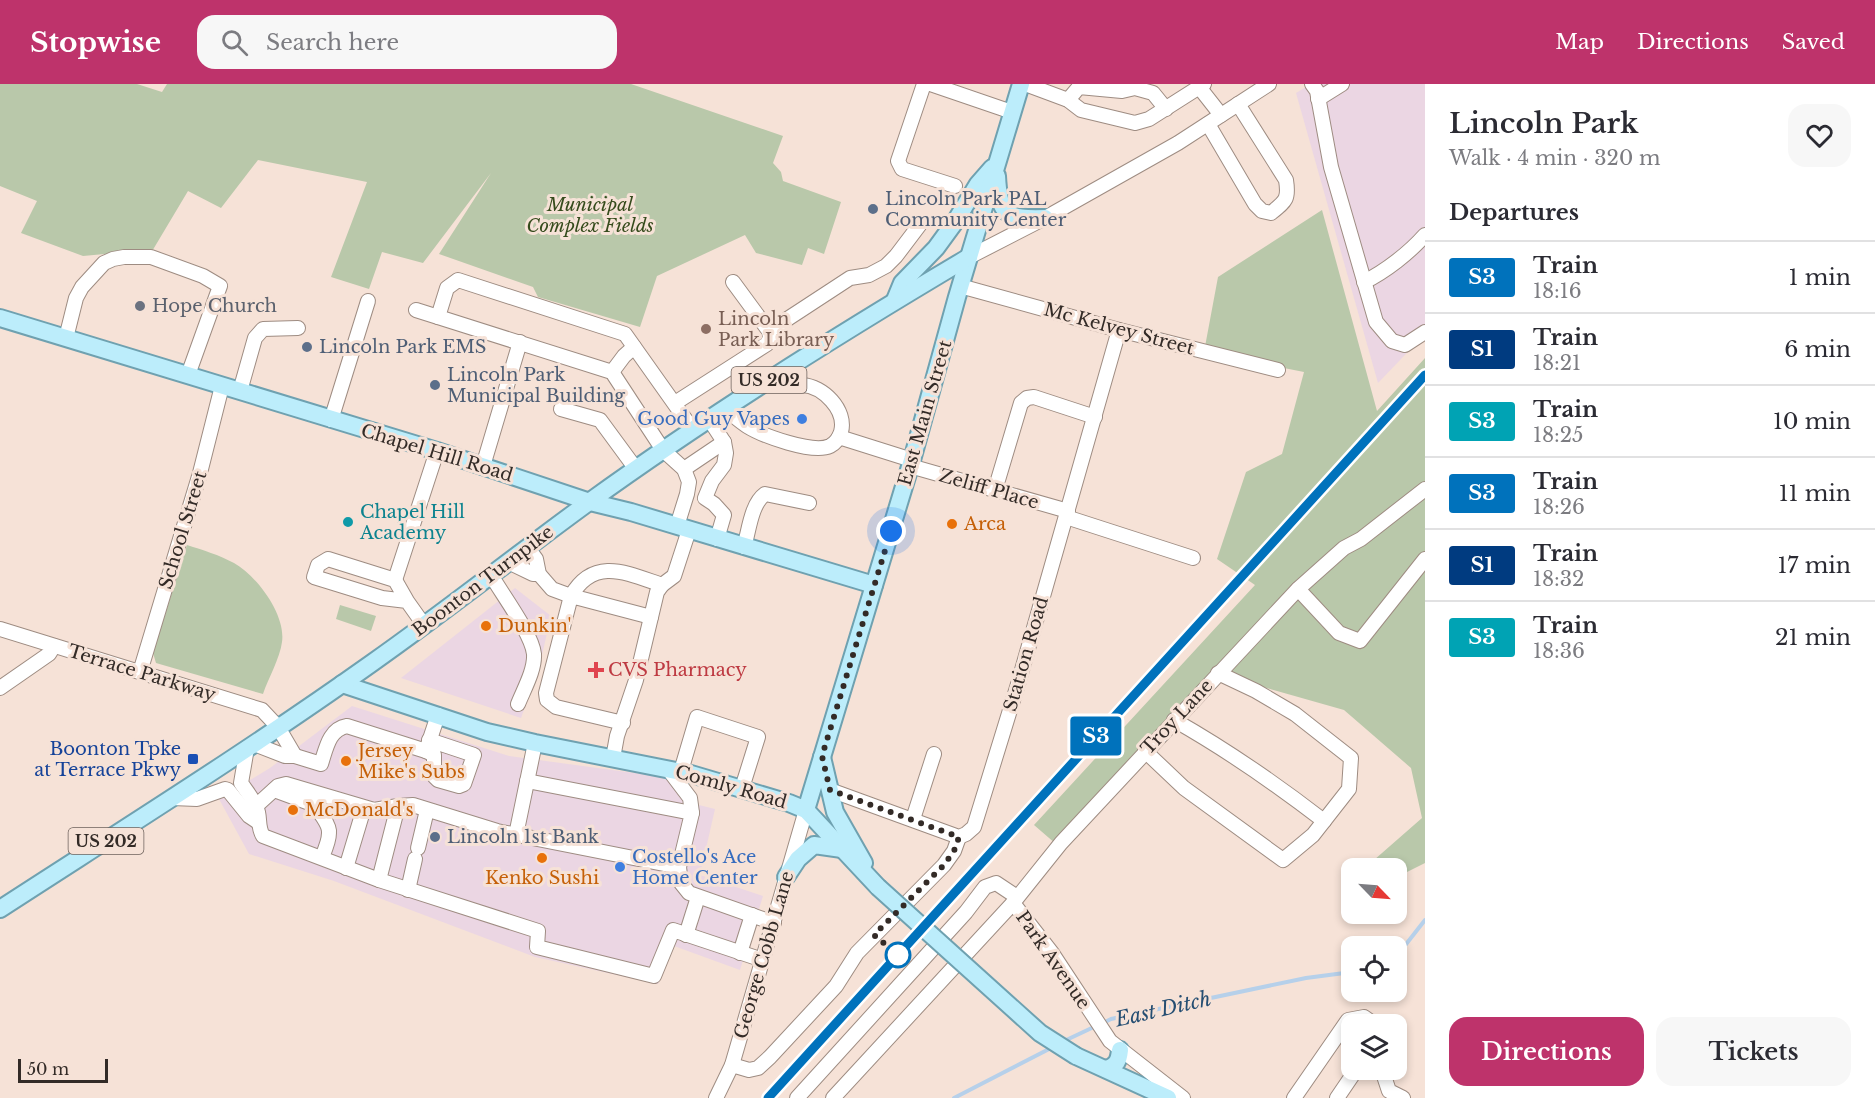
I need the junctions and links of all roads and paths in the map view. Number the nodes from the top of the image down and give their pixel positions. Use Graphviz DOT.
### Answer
graph roads {
  1 [pos="924,84"];
  2 [pos="930,84"];
  3 [pos="1023,84"];
  4 [pos="1269,84"];
  5 [pos="1312,84"];
  6 [pos="1342,84"];
  7 [pos="1201,85"];
  8 [pos="971,91"];
  9 [pos="1318,99"];
  10 [pos="1068,100"];
  11 [pos="1238,104"];
  12 [pos="1166,109"];
  13 [pos="1011,115"];
  14 [pos="1221,116"];
  15 [pos="1208,124"];
  16 [pos="996,163"];
  17 [pos="955,186"];
  18 [pos="1045,218"];
  19 [pos="921,223"];
  20 [pos="1425,235"];
  21 [pos="969,257"];
  22 [pos="733,282"];
  23 [pos="1364,282"];
  24 [pos="960,286"];
  25 [pos="895,300"];
  26 [pos="368,301"];
  27 [pos="416,310"];
  28 [pos="438,317"];
  29 [pos="0,318"];
  30 [pos="298,328"];
  31 [pos="1119,330"];
  32 [pos="769,331"];
  33 [pos="1425,332"];
  34 [pos="66,338"];
  35 [pos="520,342"];
  36 [pos="634,347"];
  37 [pos="789,367"];
  38 [pos="1278,370"];
  39 [pos="612,372"];
  40 [pos="188,375"];
  41 [pos="222,386"];
  42 [pos="240,391"];
  43 [pos="675,403"];
  44 [pos="561,409"];
  45 [pos="725,409"];
  46 [pos="1095,417"];
  47 [pos="709,419"];
  48 [pos="331,420"];
  49 [pos="693,430"];
  50 [pos="839,437"];
  51 [pos="724,442"];
  52 [pos="663,450"];
  53 [pos="437,451"];
  54 [pos="911,463"];
  55 [pos="483,466"];
  56 [pos="636,469"];
  57 [pos="684,469"];
  58 [pos="1425,489"];
  59 [pos="995,490"];
  60 [pos="687,494"];
  61 [pos="705,498"];
  62 [pos="590,502"];
  63 [pos="809,502"];
  64 [pos="1067,514"];
  65 [pos="683,528"];
  66 [pos="717,539"];
  67 [pos="744,547"];
  68 [pos="528,548"];
  69 [pos="1193,558"];
  70 [pos="1425,558"];
  71 [pos="508,562"];
  72 [pos="539,574"];
  73 [pos="492,575"];
  74 [pos="395,580"];
  75 [pos="662,585"];
  76 [pos="874,585"];
  77 [pos="1298,589"];
  78 [pos="571,596"];
  79 [pos="406,601"];
  80 [pos="651,617"];
  81 [pos="424,625"];
  82 [pos="0,629"];
  83 [pos="54,646"];
  84 [pos="140,672"];
  85 [pos="1218,673"];
  86 [pos="342,684"];
  87 [pos="0,688"];
  88 [pos="518,704"];
  89 [pos="438,715"];
  90 [pos="1174,720"];
  91 [pos="623,723"];
  92 [pos="278,727"];
  93 [pos="536,743"];
  94 [pos="250,746"];
  95 [pos="1145,751"];
  96 [pos="934,754"];
  97 [pos="295,756"];
  98 [pos="822,756"];
  99 [pos="613,758"];
  100 [pos="675,770"];
  101 [pos="527,781"];
  102 [pos="742,788"];
  103 [pos="274,790"];
  104 [pos="830,790"];
  105 [pos="172,798"];
  106 [pos="256,806"];
  107 [pos="399,806"];
  108 [pos="364,808"];
  109 [pos="427,810"];
  110 [pos="806,810"];
  111 [pos="692,813"];
  112 [pos="913,819"];
  113 [pos="1324,821"];
  114 [pos="258,822"];
  115 [pos="516,835"];
  116 [pos="959,837"];
  117 [pos="842,849"];
  118 [pos="322,857"];
  119 [pos="679,867"];
  120 [pos="346,868"];
  121 [pos="786,877"];
  122 [pos="379,880"];
  123 [pos="878,887"];
  124 [pos="408,890"];
  125 [pos="698,897"];
  126 [pos="1015,900"];
  127 [pos="0,909"];
  128 [pos="752,915"];
  129 [pos="774,923"];
  130 [pos="686,935"];
  131 [pos="741,952"];
  132 [pos="763,960"];
  133 [pos="1341,1030"];
  134 [pos="1120,1050"];
  135 [pos="732,1065"];
  136 [pos="1106,1069"];
  137 [pos="1349,1080"];
  138 [pos="1385,1080"];
  139 [pos="716,1098"];
  140 [pos="797,1098"];
  141 [pos="833,1098"];
  142 [pos="1168,1098"];
  143 [pos="1183,1098"];
  144 [pos="1294,1098"];
  145 [pos="1337,1098"];
  146 [pos="1403,1098"];
  1 -- 17 [label="street"];
  2 -- 8 [label="street"];
  3 -- 10 [label="street"];
  3 -- 13 [label="main road, US 202"];
  4 -- 11 [label="street"];
  5 -- 9 [label="street"];
  6 -- 9 [label="street"];
  7 -- 12 [label="street"];
  7 -- 14 [label="street"];
  8 -- 13 [label="street"];
  9 -- 23 [label="street"];
  10 -- 12 [label="street"];
  10 -- 12 [label="street"];
  11 -- 14 [label="street"];
  11 -- 15 [label="street"];
  13 -- 16 [label="main road, East Main Street / US 202"];
  14 -- 15 [label="street"];
  15 -- 18 [label="street"];
  16 -- 18 [label="main road"];
  16 -- 21 [label="main road, East Main Street / US 202"];
  16 -- 25 [label="main road, US 202"];
  18 -- 21 [label="street"];
  19 -- 32 [label="street"];
  20 -- 23 [label="street"];
  21 -- 24 [label="main road, East Main Street"];
  21 -- 25 [label="main road, Boonton Turnpike / US 202"];
  22 -- 32 [label="street"];
  23 -- 33 [label="street"];
  24 -- 31 [label="street, Mc Kelvey Street"];
  24 -- 54 [label="main road, East Main Street"];
  25 -- 37 [label="main road, Boonton Turnpike / US 202"];
  26 -- 48 [label="street"];
  27 -- 28 [label="street"];
  28 -- 35 [label="street"];
  28 -- 36 [label="street"];
  29 -- 34 [label="main road, Chapel Hill Road"];
  30 -- 42 [label="street"];
  31 -- 38 [label="street, Mc Kelvey Street"];
  31 -- 46 [label="street, Station Road"];
  32 -- 43 [label="street"];
  34 -- 40 [label="main road, Chapel Hill Road"];
  34 -- 40 [label="street"];
  35 -- 39 [label="street"];
  35 -- 55 [label="street"];
  36 -- 39 [label="street"];
  36 -- 43 [label="street"];
  37 -- 45 [label="main road, Boonton Turnpike / US 202"];
  37 -- 50 [label="street"];
  39 -- 52 [label="street"];
  40 -- 41 [label="main road, Chapel Hill Road"];
  41 -- 42 [label="main road, Chapel Hill Road"];
  41 -- 84 [label="street, School Street"];
  42 -- 48 [label="main road, Chapel Hill Road"];
  43 -- 49 [label="street"];
  44 -- 56 [label="street"];
  45 -- 47 [label="main road, Boonton Turnpike / US 202"];
  45 -- 50 [label="street"];
  46 -- 59 [label="street"];
  46 -- 64 [label="street, Station Road"];
  47 -- 49 [label="main road, Boonton Turnpike / US 202"];
  47 -- 51 [label="street"];
  48 -- 53 [label="main road, Chapel Hill Road"];
  49 -- 52 [label="main road, Boonton Turnpike / US 202"];
  50 -- 54 [label="street, Zeliff Place"];
  51 -- 57 [label="street"];
  51 -- 61 [label="street"];
  52 -- 56 [label="main road, Boonton Turnpike / US 202"];
  52 -- 57 [label="street"];
  53 -- 55 [label="main road, Chapel Hill Road"];
  53 -- 74 [label="street"];
  54 -- 59 [label="street, Zeliff Place"];
  54 -- 76 [label="main road, East Main Street"];
  55 -- 62 [label="main road, Chapel Hill Road"];
  56 -- 62 [label="main road, Boonton Turnpike / US 202"];
  57 -- 60 [label="street"];
  58 -- 77 [label="street, Troy Lane"];
  59 -- 64 [label="street, Zeliff Place"];
  60 -- 61 [label="street"];
  60 -- 65 [label="street"];
  61 -- 66 [label="street"];
  62 -- 65 [label="main road, Chapel Hill Road"];
  62 -- 68 [label="main road, Boonton Turnpike / US 202"];
  63 -- 67 [label="street"];
  64 -- 69 [label="street, Zeliff Place"];
  64 -- 116 [label="street, Station Road"];
  65 -- 66 [label="main road, Chapel Hill Road"];
  65 -- 75 [label="street"];
  66 -- 67 [label="main road, Chapel Hill Road"];
  67 -- 76 [label="main road, Chapel Hill Road"];
  68 -- 71 [label="main road, Boonton Turnpike / US 202"];
  68 -- 72 [label="street"];
  70 -- 77 [label="street"];
  71 -- 72 [label="street"];
  71 -- 73 [label="main road, Boonton Turnpike / US 202"];
  72 -- 78 [label="street"];
  73 -- 81 [label="main road, Boonton Turnpike / US 202"];
  73 -- 88 [label="street"];
  74 -- 79 [label="street"];
  74 -- 79 [label="street"];
  75 -- 78 [label="street"];
  75 -- 80 [label="street"];
  76 -- 98 [label="main road, East Main Street"];
  77 -- 85 [label="street, Troy Lane"];
  78 -- 80 [label="street"];
  78 -- 91 [label="street"];
  79 -- 81 [label="street"];
  80 -- 91 [label="street"];
  81 -- 86 [label="main road, Boonton Turnpike / US 202"];
  82 -- 83 [label="street, Terrace Parkway"];
  83 -- 84 [label="street, Terrace Parkway"];
  83 -- 87 [label="street"];
  84 -- 92 [label="street, Terrace Parkway"];
  85 -- 90 [label="street, Troy Lane"];
  85 -- 113 [label="street"];
  86 -- 89 [label="main road, Comly Road"];
  86 -- 92 [label="main road, Boonton Turnpike / US 202"];
  89 -- 93 [label="main road, Comly Road"];
  89 -- 97 [label="street"];
  90 -- 95 [label="street, Troy Lane"];
  90 -- 113 [label="street"];
  91 -- 99 [label="street"];
  92 -- 94 [label="main road, Boonton Turnpike / US 202"];
  92 -- 97 [label="street, Terrace Parkway"];
  93 -- 99 [label="main road, Comly Road"];
  93 -- 101 [label="street"];
  94 -- 97 [label="street"];
  94 -- 105 [label="main road, Boonton Turnpike / US 202"];
  94 -- 106 [label="street"];
  95 -- 113 [label="street"];
  95 -- 126 [label="street, Troy Lane"];
  96 -- 112 [label="street"];
  98 -- 104 [label="main road"];
  98 -- 110 [label="main road, East Main Street"];
  99 -- 100 [label="main road, Comly Road"];
  100 -- 102 [label="main road, Comly Road"];
  100 -- 102 [label="street"];
  100 -- 111 [label="street"];
  101 -- 111 [label="street"];
  101 -- 115 [label="street"];
  102 -- 110 [label="main road, Comly Road"];
  103 -- 106 [label="street"];
  103 -- 108 [label="street"];
  103 -- 118 [label="street"];
  104 -- 112 [label="street"];
  104 -- 123 [label="main road"];
  105 -- 114 [label="street"];
  105 -- 127 [label="main road, Boonton Turnpike / US 202"];
  106 -- 114 [label="street"];
  107 -- 108 [label="street"];
  107 -- 109 [label="street"];
  107 -- 122 [label="street"];
  108 -- 120 [label="street"];
  109 -- 115 [label="street"];
  109 -- 124 [label="street"];
  110 -- 117 [label="main road, Comly Road"];
  110 -- 121 [label="street, George Cobb Lane"];
  111 -- 119 [label="street"];
  112 -- 116 [label="street"];
  114 -- 118 [label="street"];
  115 -- 119 [label="street"];
  116 -- 135 [label="street, Station Road"];
  117 -- 121 [label="main road"];
  117 -- 123 [label="main road, Comly Road"];
  118 -- 120 [label="street"];
  119 -- 125 [label="street"];
  120 -- 122 [label="street"];
  121 -- 129 [label="street, George Cobb Lane"];
  122 -- 124 [label="street"];
  123 -- 136 [label="main road, Comly Road, bridge"];
  124 -- 130 [label="street"];
  125 -- 128 [label="street"];
  125 -- 130 [label="street"];
  126 -- 134 [label="street, Park Avenue"];
  126 -- 140 [label="street"];
  126 -- 141 [label="street, Park Avenue"];
  128 -- 129 [label="street"];
  128 -- 131 [label="street"];
  129 -- 132 [label="street, George Cobb Lane"];
  130 -- 131 [label="street"];
  131 -- 132 [label="street"];
  132 -- 135 [label="street, George Cobb Lane"];
  133 -- 144 [label="street"];
  134 -- 136 [label="main road"];
  134 -- 143 [label="street, Park Avenue"];
  135 -- 139 [label="street, George Cobb Lane"];
  136 -- 142 [label="main road, Comly Road"];
  137 -- 145 [label="street"];
  138 -- 146 [label="street"];
}
